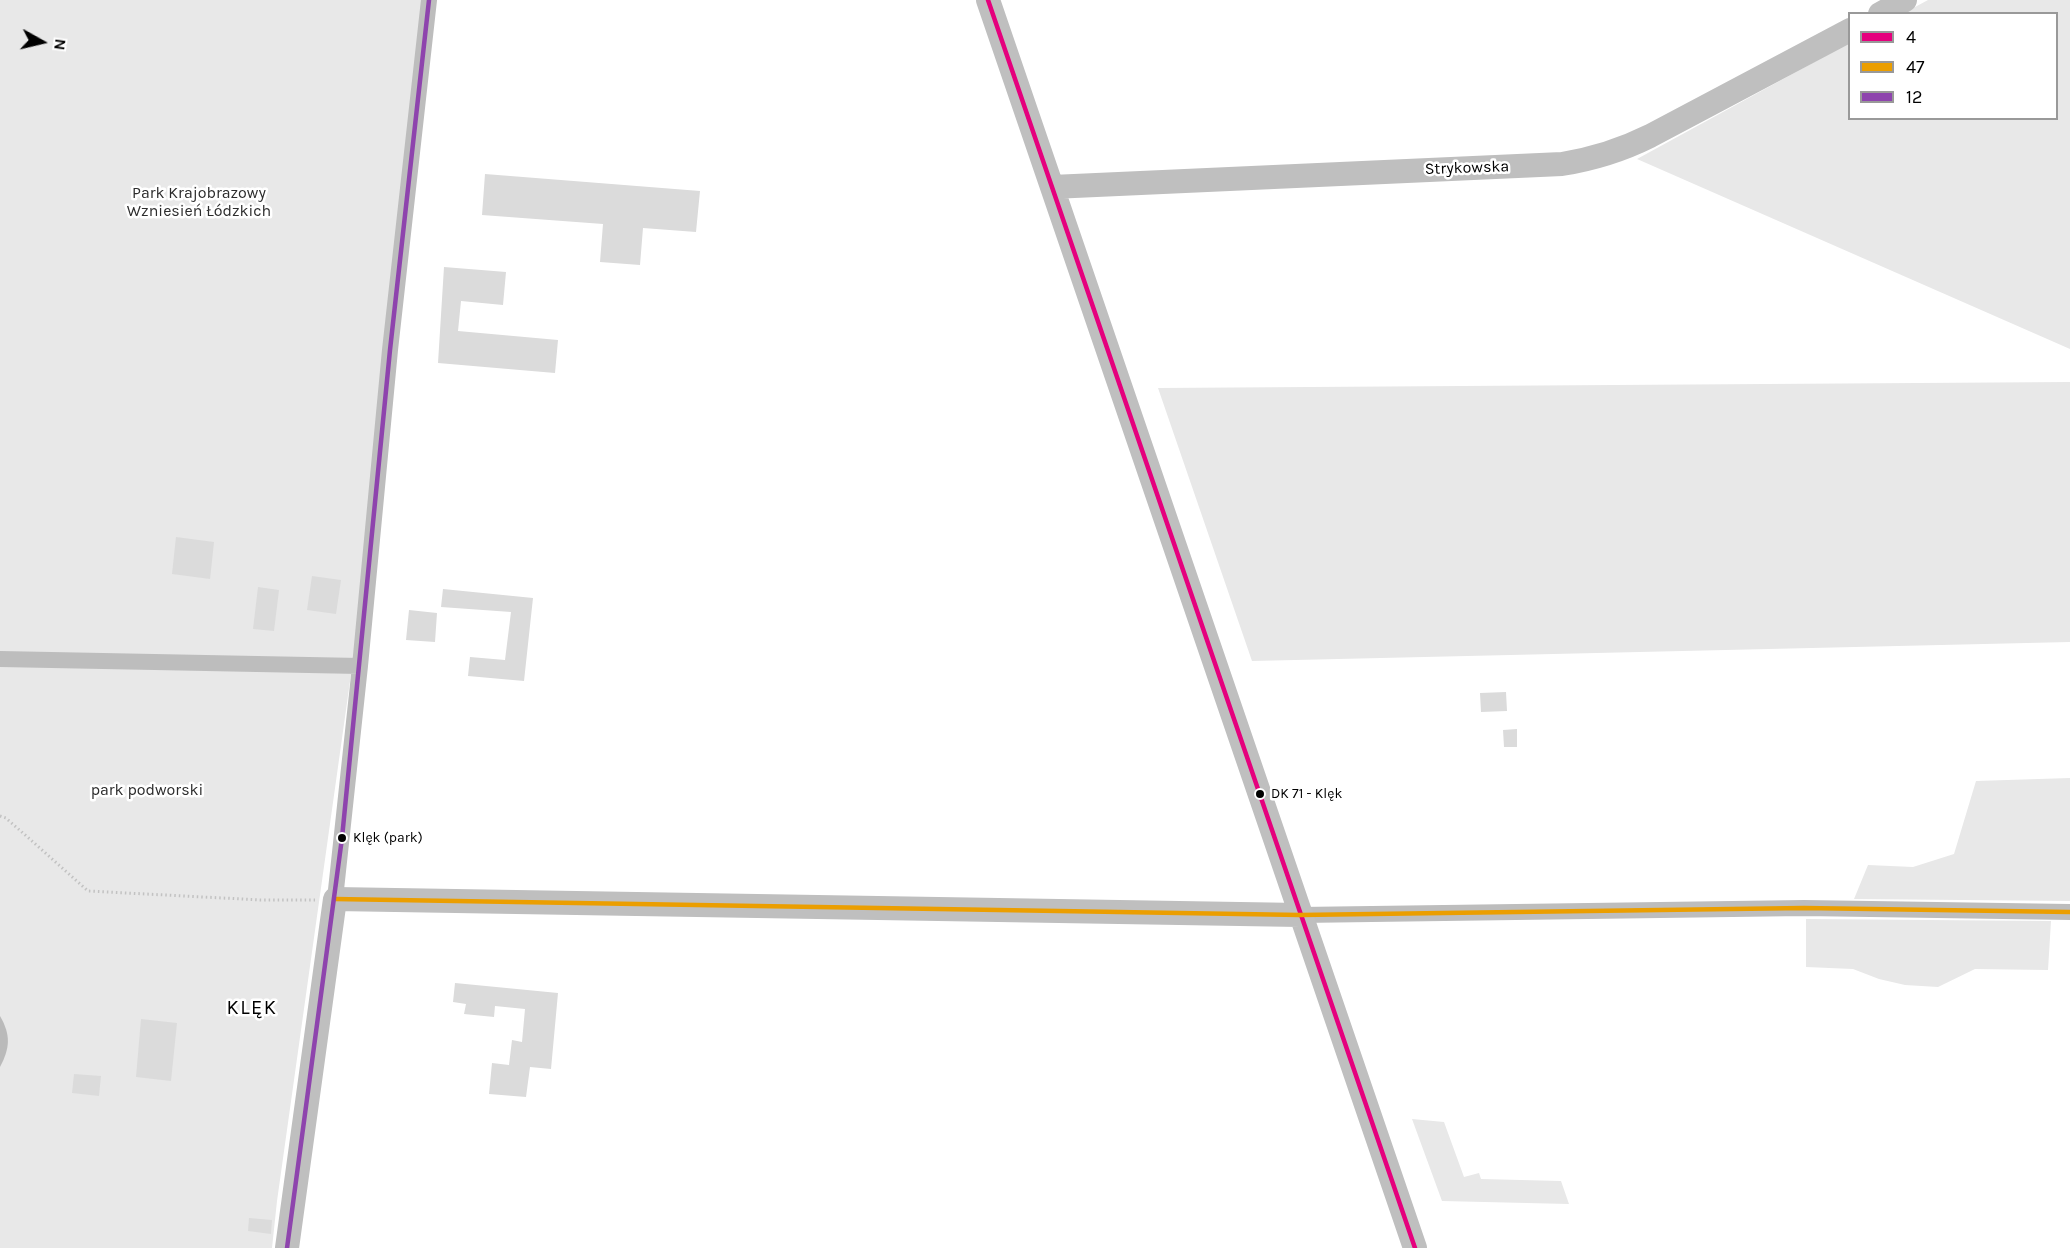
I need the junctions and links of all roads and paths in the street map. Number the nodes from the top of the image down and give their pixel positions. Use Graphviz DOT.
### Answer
graph roads {
  1 [pos="429,0"];
  2 [pos="988,0"];
  3 [pos="1905,0"];
  4 [pos="1884,12"];
  5 [pos="1848,31"];
  6 [pos="1052,187"];
  7 [pos="0,659"];
  8 [pos="360,666"];
  9 [pos="0,816"];
  10 [pos="335,899"];
  11 [pos="2070,912"];
  12 [pos="1300,915"];
  13 [pos="287,1248"];
  14 [pos="1415,1248"];
  1 -- 8 [label="street"];
  2 -- 6 [label="street"];
  3 -- 4 [label="street"];
  5 -- 6 [label="street, Strykowska"];
  6 -- 12 [label="street"];
  7 -- 8 [label="street"];
  8 -- 10 [label="street"];
  9 -- 10 [label="path"];
  10 -- 12 [label="street"];
  10 -- 13 [label="street"];
  11 -- 12 [label="street"];
  12 -- 14 [label="street"];
}
